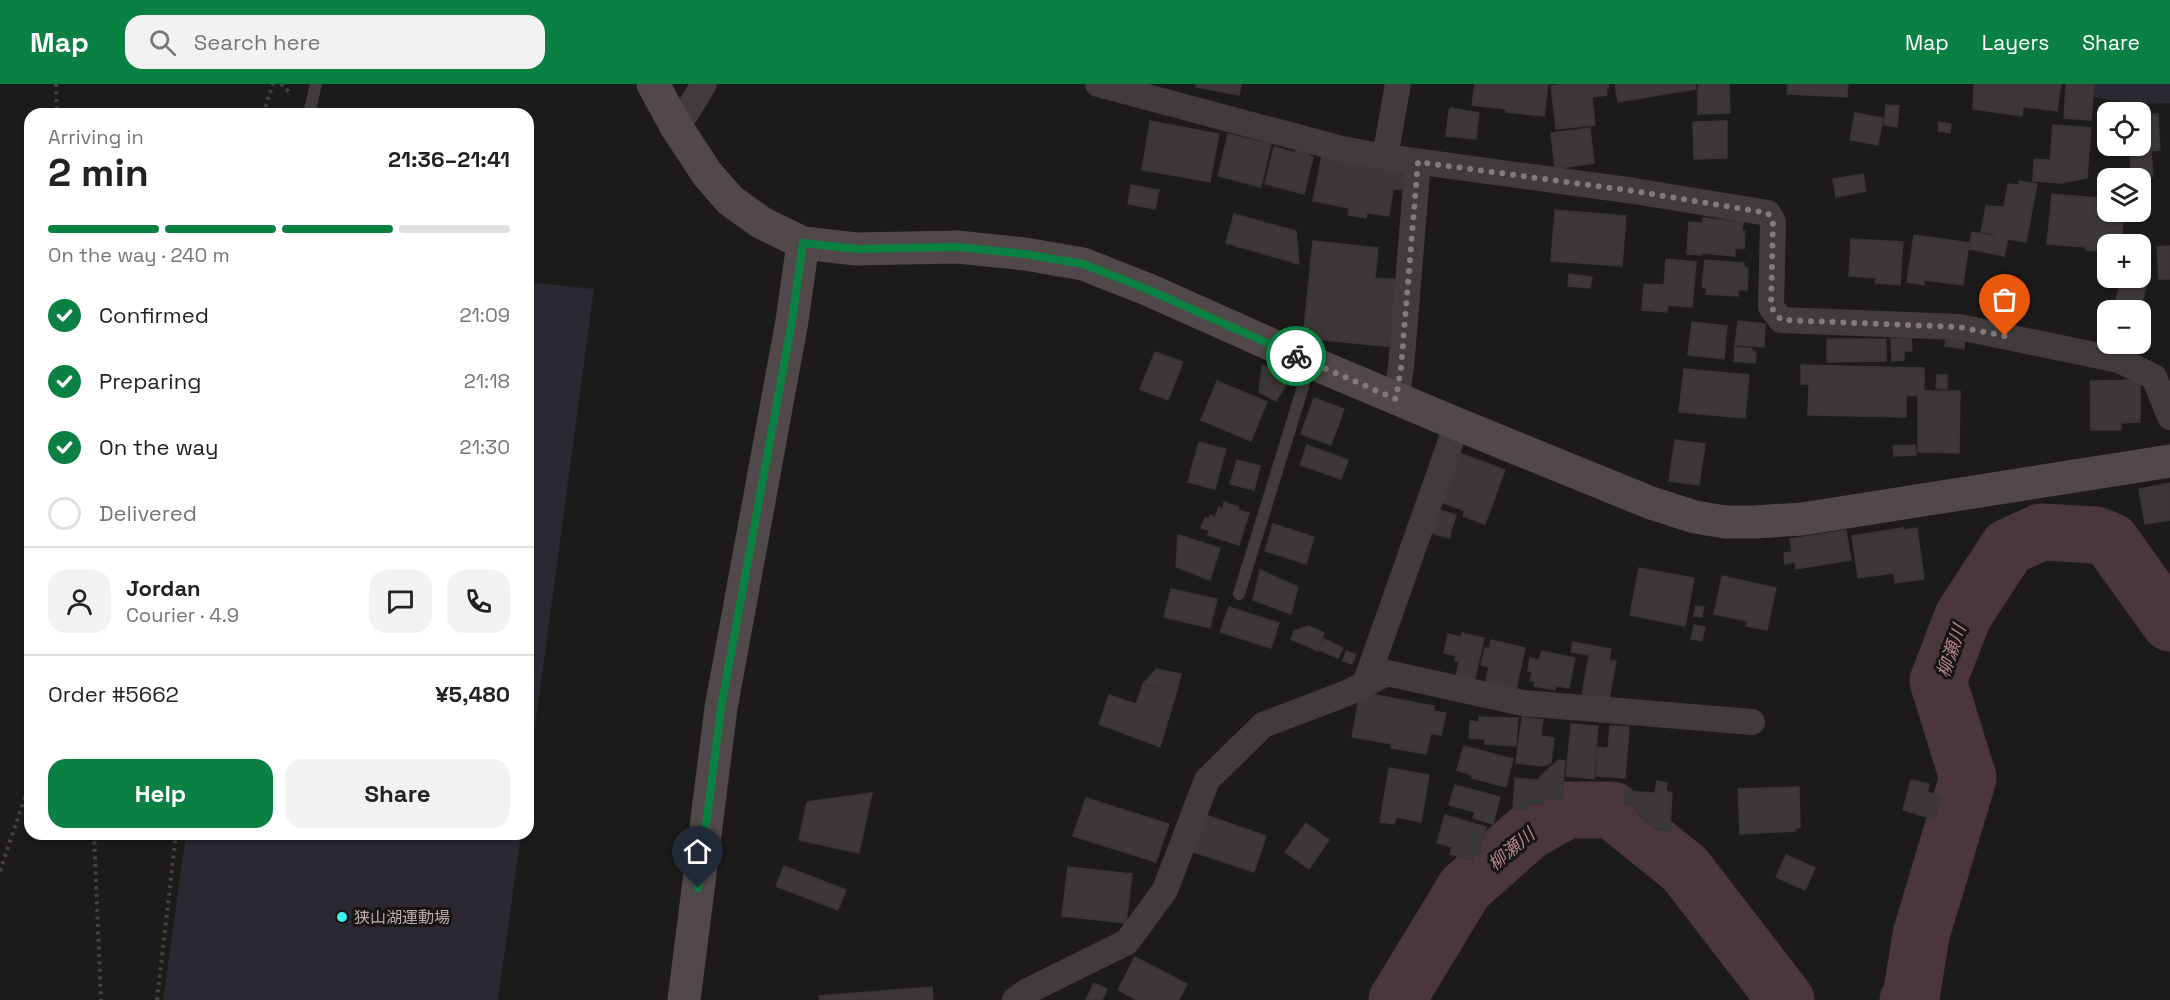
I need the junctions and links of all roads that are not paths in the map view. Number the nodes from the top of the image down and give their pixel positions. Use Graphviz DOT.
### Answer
graph roads {
  1 [pos="316,84"];
  2 [pos="653,84"];
  3 [pos="704,84"];
  4 [pos="1098,84"];
  5 [pos="1398,84"];
  6 [pos="310,108"];
  7 [pos="677,128"];
  8 [pos="1385,157"];
  9 [pos="1418,162"];
  10 [pos="803,243"];
  11 [pos="1310,362"];
  12 [pos="1396,399"];
  13 [pos="2170,417"];
  14 [pos="1457,424"];
  15 [pos="2170,461"];
  16 [pos="1239,594"];
  17 [pos="1365,684"];
  18 [pos="1752,722"];
  19 [pos="684,1000"];
  20 [pos="1015,1000"];
  1 -- 6 [label="lane"];
  2 -- 7 [label="street"];
  3 -- 7 [label="street"];
  4 -- 8 [label="street"];
  5 -- 8 [label="street"];
  7 -- 10 [label="street"];
  8 -- 9 [label="street"];
  9 -- 12 [label="street"];
  9 -- 13 [label="street"];
  10 -- 11 [label="street"];
  10 -- 19 [label="street"];
  11 -- 12 [label="street"];
  11 -- 16 [label="lane"];
  12 -- 14 [label="street"];
  14 -- 15 [label="street"];
  14 -- 17 [label="street"];
  17 -- 18 [label="street"];
  17 -- 20 [label="street"];
}
